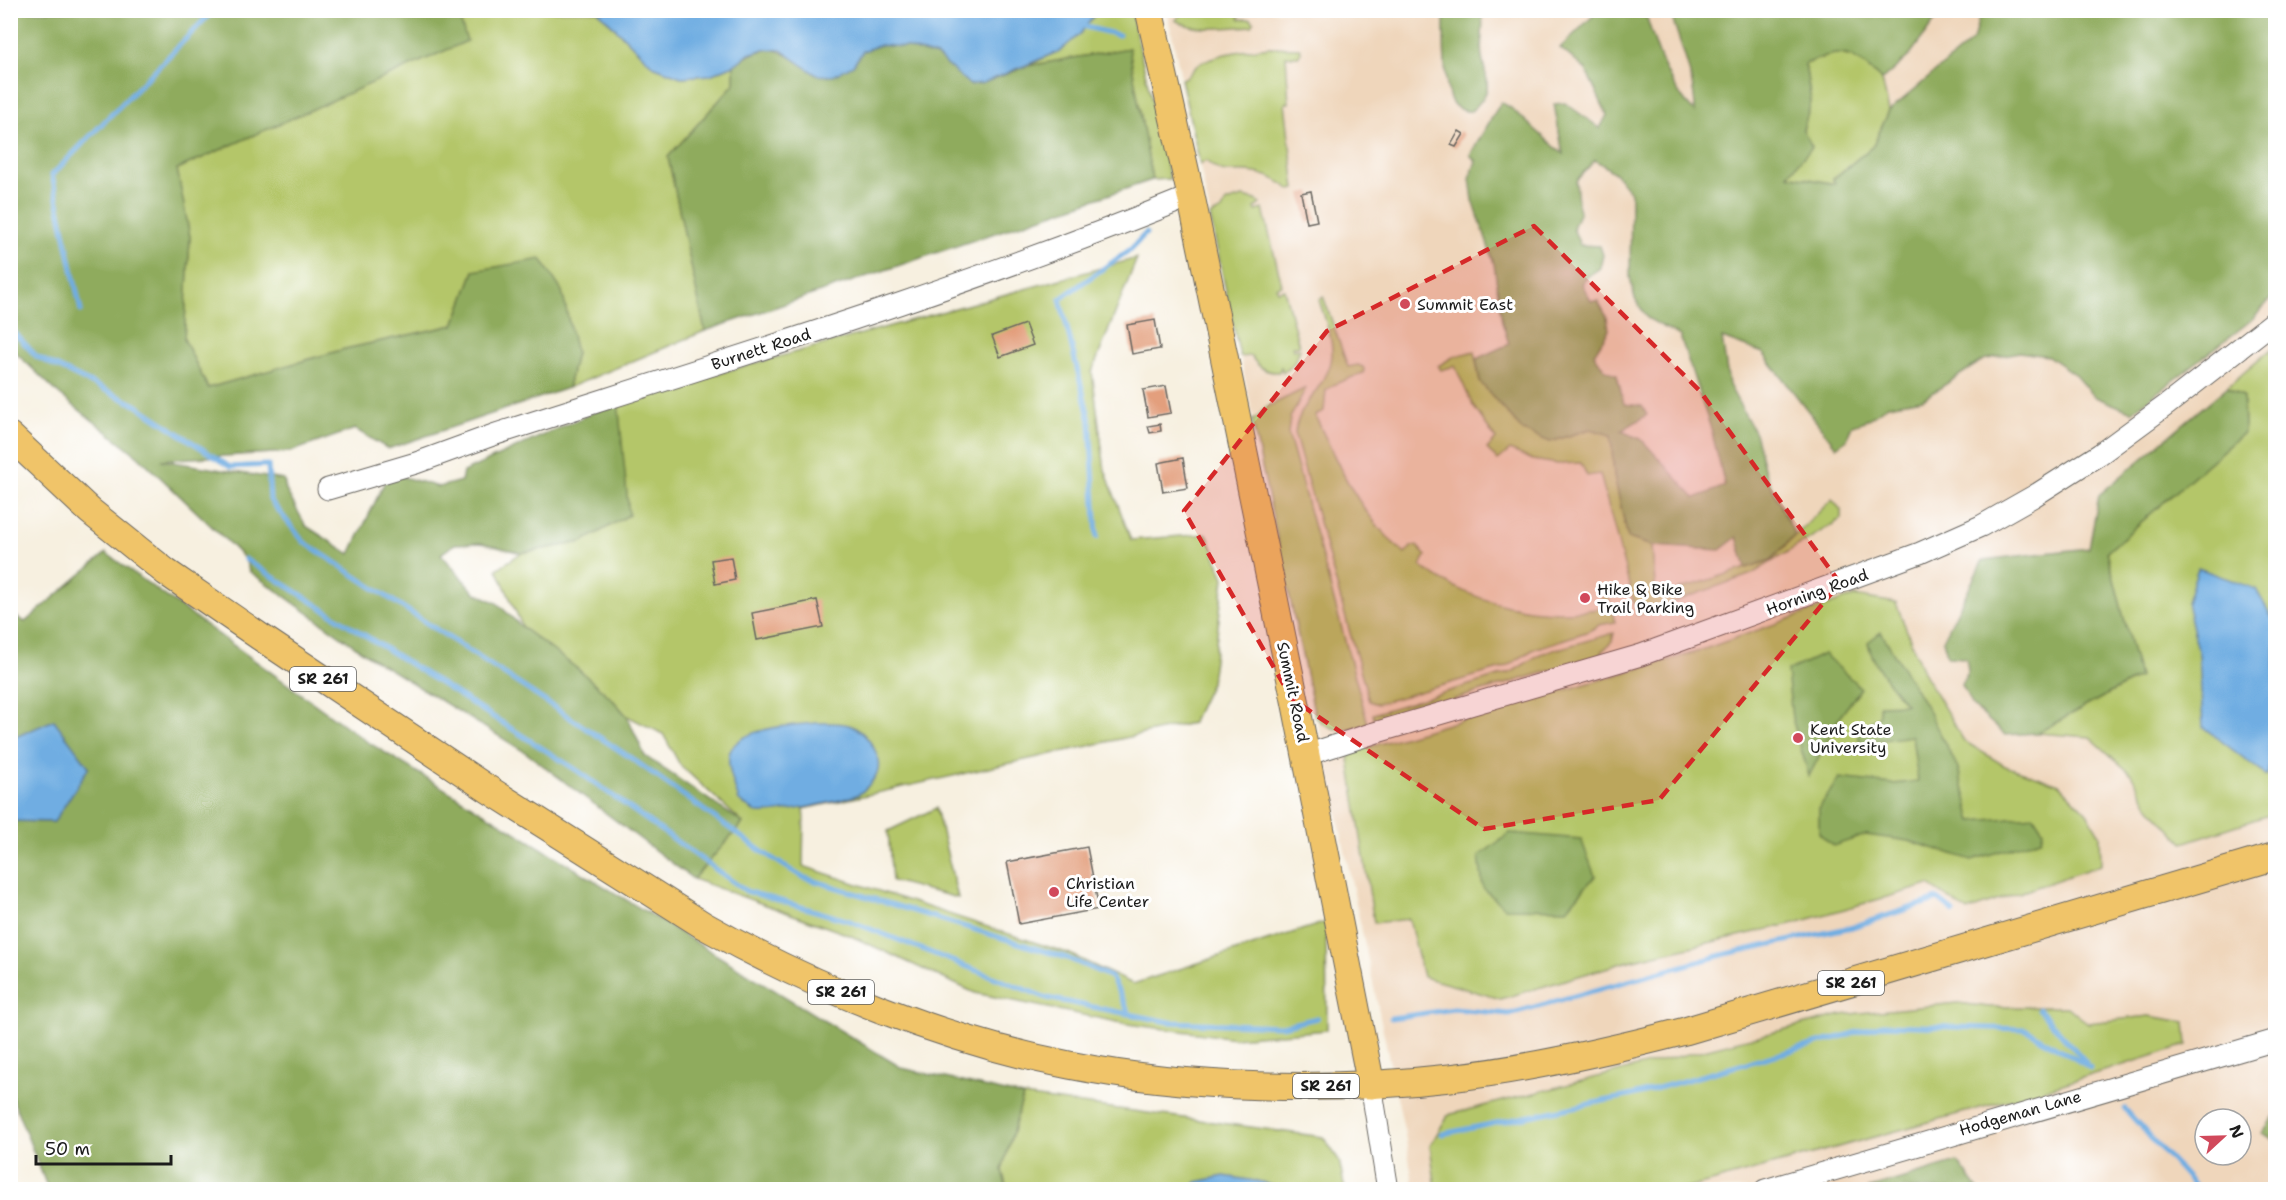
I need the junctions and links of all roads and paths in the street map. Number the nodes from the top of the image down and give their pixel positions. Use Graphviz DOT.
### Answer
graph roads {
  1 [pos="1149,10"];
  2 [pos="1191,196"];
  3 [pos="2276,320"];
  4 [pos="10,436"];
  5 [pos="328,489"];
  6 [pos="1306,755"];
  7 [pos="2276,856"];
  8 [pos="2276,1040"];
  9 [pos="1371,1085"];
  10 [pos="1388,1190"];
  11 [pos="1765,1190"];
  1 -- 2 [label="main road, Summit Road"];
  2 -- 5 [label="street, Burnett Road"];
  2 -- 6 [label="main road, Summit Road"];
  3 -- 6 [label="street, Horning Road"];
  4 -- 9 [label="main road, SR 261"];
  6 -- 9 [label="main road, Summit Road"];
  7 -- 9 [label="main road, SR 261"];
  8 -- 11 [label="street, Hodgeman Lane"];
  9 -- 10 [label="street, Summit Road"];
}
